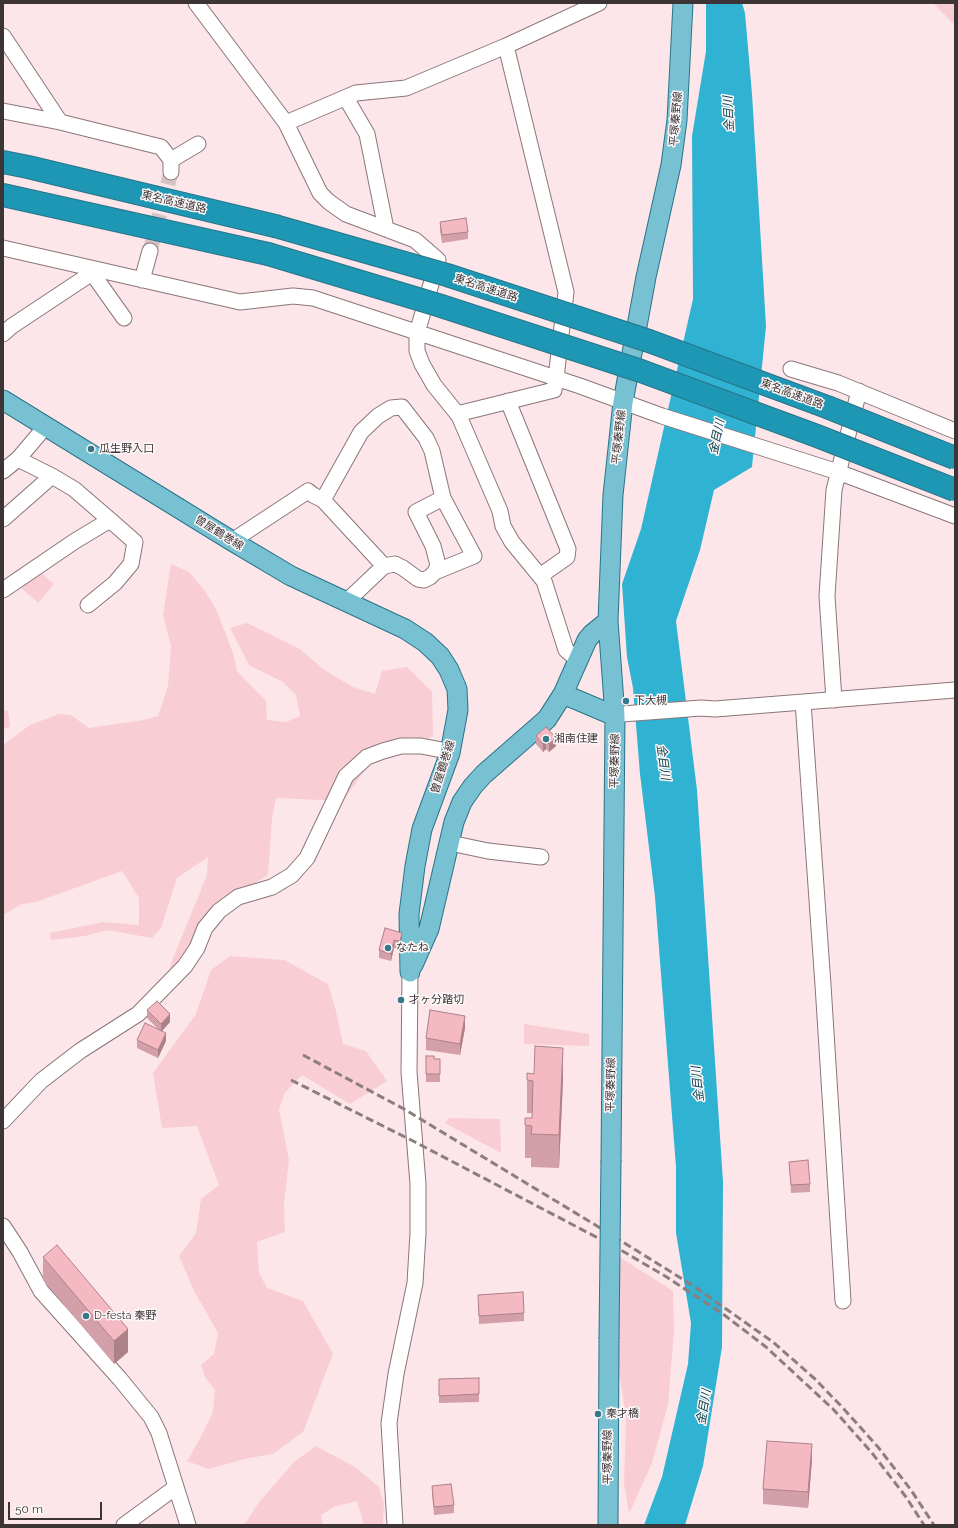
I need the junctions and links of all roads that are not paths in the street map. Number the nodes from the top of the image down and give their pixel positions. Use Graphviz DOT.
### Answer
graph roads {
  1 [pos="196,3"];
  2 [pos="599,3"];
  3 [pos="683,3"];
  4 [pos="3,36"];
  5 [pos="506,46"];
  6 [pos="346,98"];
  7 [pos="3,111"];
  8 [pos="60,122"];
  9 [pos="286,123"];
  10 [pos="198,144"];
  11 [pos="3,162"];
  12 [pos="3,195"];
  13 [pos="386,229"];
  14 [pos="3,248"];
  15 [pos="150,251"];
  16 [pos="95,271"];
  17 [pos="142,280"];
  18 [pos="124,318"];
  19 [pos="417,333"];
  20 [pos="3,334"];
  21 [pos="791,368"];
  22 [pos="556,378"];
  23 [pos="859,391"];
  24 [pos="3,400"];
  25 [pos="508,401"];
  26 [pos="623,402"];
  27 [pos="457,414"];
  28 [pos="46,426"];
  29 [pos="955,431"];
  30 [pos="955,458"];
  31 [pos="18,459"];
  32 [pos="3,471"];
  33 [pos="838,472"];
  34 [pos="52,476"];
  35 [pos="955,490"];
  36 [pos="443,498"];
  37 [pos="323,500"];
  38 [pos="955,516"];
  39 [pos="3,519"];
  40 [pos="110,520"];
  41 [pos="232,542"];
  42 [pos="384,566"];
  43 [pos="435,572"];
  44 [pos="540,576"];
  45 [pos="3,590"];
  46 [pos="346,602"];
  47 [pos="88,605"];
  48 [pos="608,621"];
  49 [pos="578,660"];
  50 [pos="955,690"];
  51 [pos="563,694"];
  52 [pos="834,700"];
  53 [pos="803,702"];
  54 [pos="618,715"];
  55 [pos="450,753"];
  56 [pos="450,843"];
  57 [pos="541,857"];
  58 [pos="410,972"];
  59 [pos="3,1121"];
  60 [pos="3,1226"];
  61 [pos="843,1301"];
  62 [pos="176,1487"];
  63 [pos="124,1525"];
  64 [pos="188,1525"];
  65 [pos="396,1525"];
  66 [pos="608,1525"];
  1 -- 9 [label="street"];
  2 -- 5 [label="street"];
  3 -- 26 [label="main road, 平塚秦野線"];
  4 -- 8 [label="street"];
  5 -- 6 [label="street"];
  5 -- 22 [label="street"];
  6 -- 9 [label="street"];
  6 -- 13 [label="street"];
  7 -- 8 [label="street"];
  8 -- 10 [label="street"];
  9 -- 13 [label="street"];
  11 -- 30 [label="highway, 東名高速道路, bridge"];
  12 -- 35 [label="highway, bridge"];
  13 -- 19 [label="street"];
  14 -- 16 [label="street"];
  15 -- 17 [label="street"];
  16 -- 17 [label="street"];
  16 -- 18 [label="street"];
  16 -- 20 [label="street"];
  17 -- 19 [label="street"];
  19 -- 22 [label="street"];
  19 -- 27 [label="street"];
  21 -- 23 [label="street"];
  22 -- 25 [label="street"];
  22 -- 26 [label="street"];
  23 -- 29 [label="street"];
  23 -- 33 [label="street"];
  24 -- 28 [label="main road, 曽屋鶴巻線"];
  25 -- 27 [label="street"];
  25 -- 44 [label="street"];
  26 -- 33 [label="street"];
  26 -- 48 [label="main road, 平塚秦野線"];
  27 -- 44 [label="street"];
  28 -- 31 [label="street"];
  28 -- 41 [label="main road, 曽屋鶴巻線"];
  31 -- 32 [label="street"];
  31 -- 34 [label="street"];
  33 -- 38 [label="street"];
  33 -- 52 [label="street"];
  34 -- 39 [label="street"];
  34 -- 40 [label="street"];
  36 -- 37 [label="street"];
  36 -- 43 [label="street"];
  36 -- 43 [label="street"];
  37 -- 41 [label="street"];
  37 -- 42 [label="street"];
  40 -- 45 [label="street"];
  40 -- 47 [label="street"];
  41 -- 46 [label="main road, 曽屋鶴巻線"];
  42 -- 43 [label="street"];
  42 -- 46 [label="street"];
  44 -- 49 [label="street"];
  46 -- 55 [label="main road, 曽屋鶴巻線"];
  48 -- 49 [label="main road"];
  48 -- 54 [label="main road, 平塚秦野線"];
  49 -- 51 [label="main road"];
  50 -- 52 [label="street"];
  51 -- 54 [label="main road"];
  51 -- 56 [label="main road"];
  52 -- 53 [label="street"];
  53 -- 54 [label="street"];
  53 -- 61 [label="street"];
  54 -- 66 [label="main road, 平塚秦野線, bridge"];
  55 -- 58 [label="main road, 曽屋鶴巻線"];
  55 -- 59 [label="street"];
  56 -- 57 [label="street"];
  56 -- 58 [label="main road"];
  58 -- 65 [label="street"];
  60 -- 62 [label="street"];
  62 -- 63 [label="street"];
  62 -- 64 [label="street"];
}
